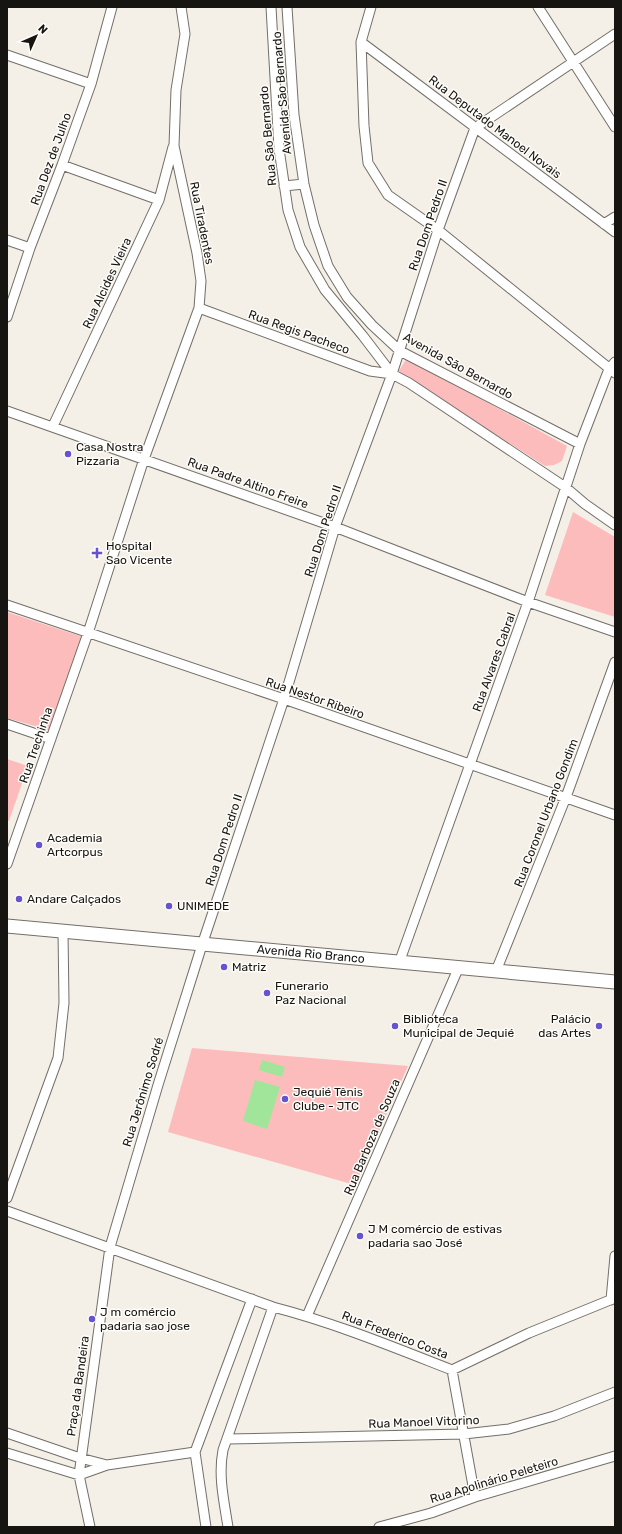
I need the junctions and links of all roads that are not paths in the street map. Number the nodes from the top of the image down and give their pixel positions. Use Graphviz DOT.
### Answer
graph roads {
  1 [pos="112,7"];
  2 [pos="181,7"];
  3 [pos="271,7"];
  4 [pos="287,7"];
  5 [pos="371,7"];
  6 [pos="538,7"];
  7 [pos="615,34"];
  8 [pos="361,42"];
  9 [pos="7,55"];
  10 [pos="573,62"];
  11 [pos="91,84"];
  12 [pos="615,127"];
  13 [pos="475,128"];
  14 [pos="174,146"];
  15 [pos="62,165"];
  16 [pos="304,184"];
  17 [pos="284,186"];
  18 [pos="159,200"];
  19 [pos="615,217"];
  20 [pos="604,224"];
  21 [pos="438,230"];
  22 [pos="615,232"];
  23 [pos="7,240"];
  24 [pos="30,248"];
  25 [pos="199,308"];
  26 [pos="7,317"];
  27 [pos="400,351"];
  28 [pos="613,368"];
  29 [pos="392,374"];
  30 [pos="7,411"];
  31 [pos="53,426"];
  32 [pos="580,444"];
  33 [pos="144,459"];
  34 [pos="565,487"];
  35 [pos="615,525"];
  36 [pos="335,527"];
  37 [pos="528,602"];
  38 [pos="7,605"];
  39 [pos="615,632"];
  40 [pos="88,633"];
  41 [pos="615,662"];
  42 [pos="284,699"];
  43 [pos="7,724"];
  44 [pos="51,739"];
  45 [pos="470,764"];
  46 [pos="566,797"];
  47 [pos="615,815"];
  48 [pos="7,864"];
  49 [pos="7,926"];
  50 [pos="63,931"];
  51 [pos="202,945"];
  52 [pos="399,962"];
  53 [pos="458,968"];
  54 [pos="496,971"];
  55 [pos="615,982"];
  56 [pos="7,1198"];
  57 [pos="7,1211"];
  58 [pos="110,1247"];
  59 [pos="615,1256"];
  60 [pos="252,1299"];
  61 [pos="613,1299"];
  62 [pos="273,1307"];
  63 [pos="307,1316"];
  64 [pos="452,1370"];
  65 [pos="615,1392"];
  66 [pos="7,1433"];
  67 [pos="464,1434"];
  68 [pos="226,1439"];
  69 [pos="195,1452"];
  70 [pos="7,1453"];
  71 [pos="615,1456"];
  72 [pos="80,1458"];
  73 [pos="106,1465"];
  74 [pos="79,1475"];
  75 [pos="475,1497"];
  76 [pos="90,1527"];
  77 [pos="206,1527"];
  78 [pos="228,1527"];
  79 [pos="379,1527"];
  1 -- 11 [label="street, Rua Dez de Julho"];
  2 -- 14 [label="street, Rua Tiradentes"];
  3 -- 17 [label="street, Rua São Bernardo"];
  4 -- 16 [label="street, Avenida São Bernardo"];
  5 -- 8 [label="street"];
  6 -- 10 [label="street"];
  7 -- 10 [label="street"];
  8 -- 13 [label="street, Rua Deputado Manoel Novais"];
  8 -- 21 [label="street"];
  9 -- 11 [label="street"];
  10 -- 12 [label="street"];
  10 -- 13 [label="street"];
  11 -- 15 [label="street, Rua Dez de Julho"];
  13 -- 20 [label="street, Rua Deputado Manoel Novais"];
  13 -- 21 [label="street, Rua Dom Pedro II"];
  14 -- 18 [label="street, Rua Alcides Vieira"];
  14 -- 25 [label="street, Rua Tiradentes"];
  15 -- 18 [label="street"];
  15 -- 24 [label="street, Rua Dez de Julho"];
  16 -- 17 [label="street"];
  16 -- 27 [label="street, Avenida São Bernardo"];
  17 -- 29 [label="street, Rua São Bernardo"];
  18 -- 31 [label="street, Rua Alcides Vieira"];
  19 -- 20 [label="street"];
  20 -- 22 [label="street, Rua Deputado Manoel Novais"];
  21 -- 27 [label="street, Rua Dom Pedro II"];
  21 -- 28 [label="street"];
  23 -- 24 [label="street"];
  24 -- 26 [label="street, Rua Dez de Julho"];
  25 -- 29 [label="street, Rua Regis Pacheco"];
  25 -- 33 [label="street, Rua Tiradentes"];
  27 -- 29 [label="street, Rua Dom Pedro II"];
  27 -- 32 [label="street, Avenida São Bernardo"];
  28 -- 32 [label="street, Rua Alvares Cabral"];
  29 -- 34 [label="street"];
  29 -- 36 [label="street, Rua Dom Pedro II"];
  30 -- 31 [label="street, Rua Padre Altino Freire"];
  31 -- 33 [label="street, Rua Padre Altino Freire"];
  32 -- 34 [label="street, Rua Alvares Cabral"];
  33 -- 36 [label="street, Rua Padre Altino Freire"];
  33 -- 40 [label="street, Rua Trechinha"];
  34 -- 35 [label="street"];
  34 -- 37 [label="street, Rua Alvares Cabral"];
  36 -- 37 [label="street, Rua Padre Altino Freire"];
  36 -- 42 [label="street, Rua Dom Pedro II"];
  37 -- 39 [label="street, Rua Padre Altino Freire"];
  37 -- 45 [label="street, Rua Alvares Cabral"];
  38 -- 40 [label="street, Rua Nestor Ribeiro"];
  40 -- 42 [label="street, Rua Nestor Ribeiro"];
  40 -- 44 [label="street, Rua Trechinha"];
  41 -- 46 [label="street, Rua Coronel Urbano Gondim"];
  42 -- 45 [label="street, Rua Nestor Ribeiro"];
  42 -- 51 [label="street, Rua Dom Pedro II"];
  43 -- 44 [label="street"];
  44 -- 48 [label="street, Rua Trechinha"];
  45 -- 46 [label="street, Rua Nestor Ribeiro"];
  45 -- 52 [label="street, Rua Alvares Cabral"];
  46 -- 47 [label="street, Rua Nestor Ribeiro"];
  46 -- 54 [label="street, Rua Coronel Urbano Gondim"];
  49 -- 50 [label="main road, Avenida Rio Branco"];
  50 -- 51 [label="main road, Avenida Rio Branco"];
  50 -- 56 [label="street"];
  51 -- 52 [label="main road, Avenida Rio Branco"];
  51 -- 58 [label="street, Rua Jerônimo Sodré"];
  52 -- 53 [label="main road, Avenida Rio Branco"];
  53 -- 54 [label="main road, Avenida Rio Branco"];
  53 -- 63 [label="street, Rua Barboza de Souza"];
  54 -- 55 [label="main road, Avenida Rio Branco"];
  57 -- 58 [label="street, Rua Frederico Costa"];
  58 -- 60 [label="street, Rua Frederico Costa"];
  58 -- 72 [label="street, Praça da Bandeira"];
  59 -- 61 [label="street"];
  60 -- 62 [label="street, Rua Frederico Costa"];
  60 -- 69 [label="street"];
  61 -- 64 [label="street, Rua Frederico Costa"];
  62 -- 63 [label="street, Rua Frederico Costa"];
  62 -- 68 [label="street"];
  63 -- 64 [label="street, Rua Frederico Costa"];
  64 -- 67 [label="street"];
  65 -- 67 [label="street, Rua Manoel Vitorino"];
  66 -- 72 [label="street"];
  67 -- 68 [label="street, Rua Manoel Vitorino"];
  67 -- 75 [label="street"];
  68 -- 78 [label="street"];
  69 -- 73 [label="street"];
  69 -- 77 [label="street"];
  70 -- 74 [label="street"];
  71 -- 75 [label="street, Rua Apolinário Peleteiro"];
  72 -- 73 [label="street"];
  72 -- 74 [label="street, Praça da Bandeira"];
  73 -- 74 [label="street"];
  74 -- 76 [label="street, Praça da Bandeira"];
  75 -- 79 [label="street, Rua Apolinário Peleteiro"];
}
